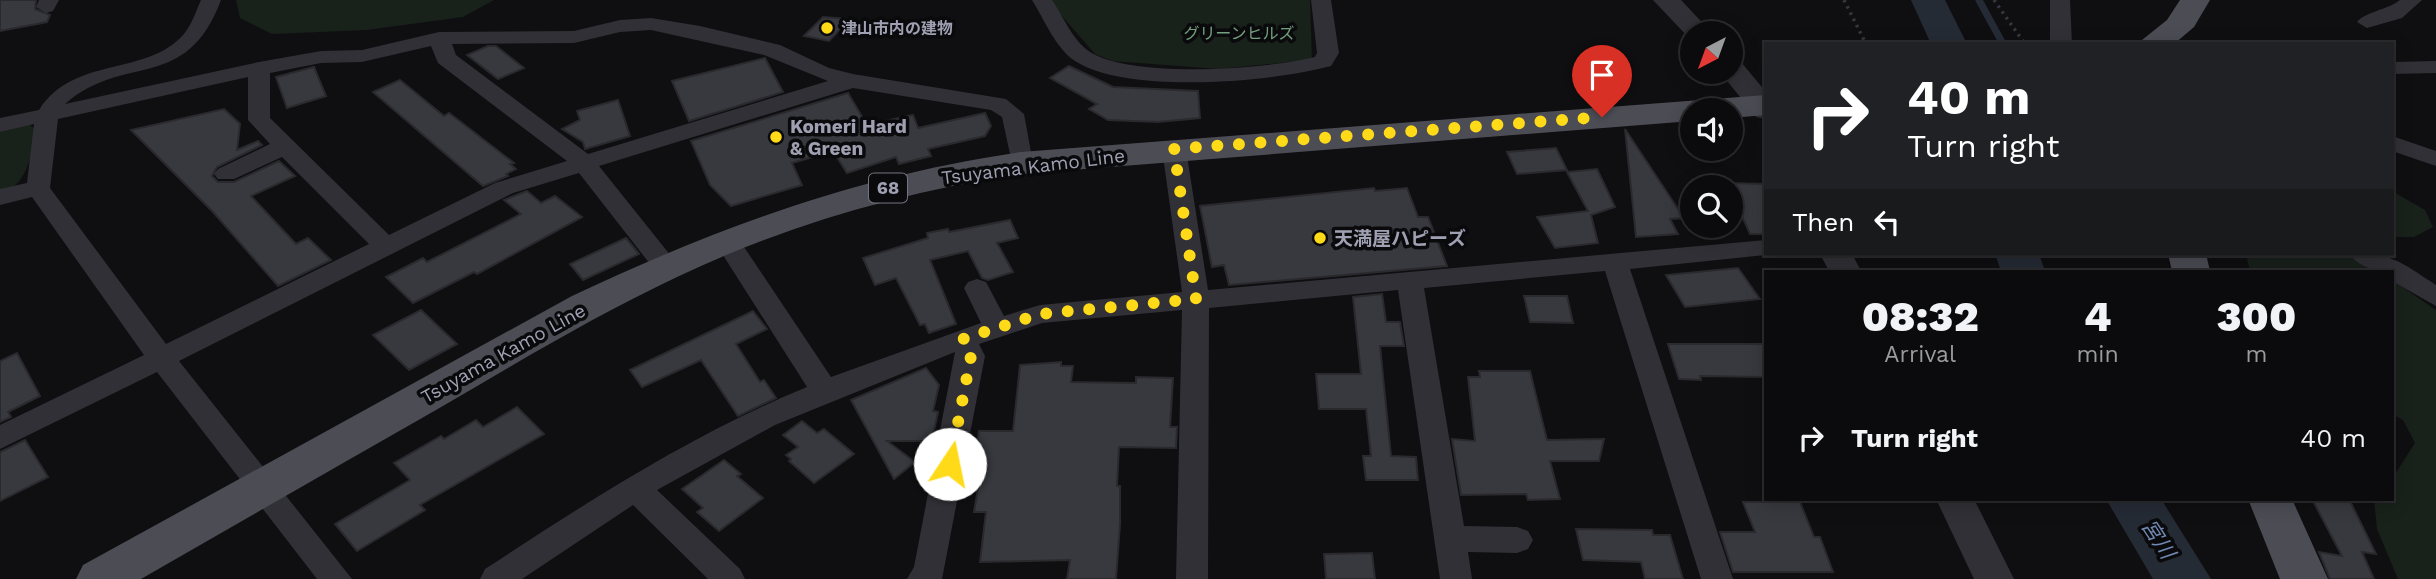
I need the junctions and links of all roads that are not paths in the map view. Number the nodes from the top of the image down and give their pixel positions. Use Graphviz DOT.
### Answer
graph roads {
  1 [pos="211,0"];
  2 [pos="1042,0"];
  3 [pos="1321,0"];
  4 [pos="1666,0"];
  5 [pos="2060,0"];
  6 [pos="2195,0"];
  7 [pos="2412,0"];
  8 [pos="1687,21"];
  9 [pos="2367,22"];
  10 [pos="439,38"];
  11 [pos="2061,42"];
  12 [pos="2155,42"];
  13 [pos="2436,67"];
  14 [pos="259,68"];
  15 [pos="2394,68"];
  16 [pos="853,81"];
  17 [pos="1743,82"];
  18 [pos="1764,106"];
  19 [pos="1764,107"];
  20 [pos="48,113"];
  21 [pos="0,125"];
  22 [pos="2394,145"];
  23 [pos="286,146"];
  24 [pos="1174,149"];
  25 [pos="2436,159"];
  26 [pos="583,162"];
  27 [pos="1021,163"];
  28 [pos="226,174"];
  29 [pos="38,188"];
  30 [pos="0,197"];
  31 [pos="727,241"];
  32 [pos="387,247"];
  33 [pos="1764,248"];
  34 [pos="2367,256"];
  35 [pos="1615,263"];
  36 [pos="666,267"];
  37 [pos="1410,280"];
  38 [pos="977,288"];
  39 [pos="2436,297"];
  40 [pos="1196,299"];
  41 [pos="997,328"];
  42 [pos="963,339"];
  43 [pos="162,359"];
  44 [pos="825,391"];
  45 [pos="0,438"];
  46 [pos="265,486"];
  47 [pos="635,488"];
  48 [pos="1956,501"];
  49 [pos="2271,501"];
  50 [pos="1450,539"];
  51 [pos="1517,540"];
  52 [pos="100,579"];
  53 [pos="335,579"];
  54 [pos="496,579"];
  55 [pos="729,579"];
  56 [pos="923,579"];
  57 [pos="1192,579"];
  58 [pos="1456,579"];
  59 [pos="1717,579"];
  60 [pos="1994,579"];
  61 [pos="2304,579"];
  1 -- 20 [label="street"];
  2 -- 3 [label="street"];
  4 -- 8 [label="street"];
  5 -- 11 [label="street"];
  6 -- 12 [label="main road"];
  7 -- 9 [label="street"];
  10 -- 14 [label="street"];
  10 -- 16 [label="street"];
  10 -- 26 [label="street"];
  13 -- 15 [label="street"];
  14 -- 20 [label="street"];
  14 -- 23 [label="street"];
  16 -- 26 [label="street"];
  16 -- 27 [label="street"];
  17 -- 18 [label="street"];
  19 -- 24 [label="main road, Tsuyama Kamo Line / 68"];
  20 -- 21 [label="street"];
  20 -- 29 [label="street"];
  22 -- 25 [label="street"];
  23 -- 28 [label="street"];
  23 -- 32 [label="street"];
  24 -- 27 [label="main road, Tsuyama Kamo Line / 68"];
  24 -- 40 [label="street"];
  26 -- 32 [label="street"];
  26 -- 36 [label="street"];
  27 -- 31 [label="main road, Tsuyama Kamo Line / 68"];
  29 -- 30 [label="street"];
  29 -- 43 [label="street"];
  31 -- 36 [label="main road, Tsuyama Kamo Line / 68"];
  31 -- 44 [label="street"];
  32 -- 43 [label="street"];
  33 -- 35 [label="street"];
  34 -- 39 [label="street"];
  35 -- 37 [label="street"];
  35 -- 59 [label="street"];
  36 -- 46 [label="main road, Tsuyama Kamo Line / 68"];
  37 -- 40 [label="street"];
  37 -- 50 [label="street"];
  38 -- 41 [label="street"];
  40 -- 41 [label="street"];
  40 -- 57 [label="street"];
  41 -- 42 [label="street"];
  42 -- 44 [label="street"];
  42 -- 56 [label="street"];
  43 -- 45 [label="street"];
  43 -- 46 [label="street"];
  44 -- 47 [label="street"];
  46 -- 52 [label="main road, Tsuyama Kamo Line / 68"];
  46 -- 53 [label="street"];
  47 -- 54 [label="street"];
  47 -- 55 [label="street"];
  48 -- 60 [label="street"];
  49 -- 61 [label="main road"];
  50 -- 51 [label="street"];
  50 -- 58 [label="street"];
}
